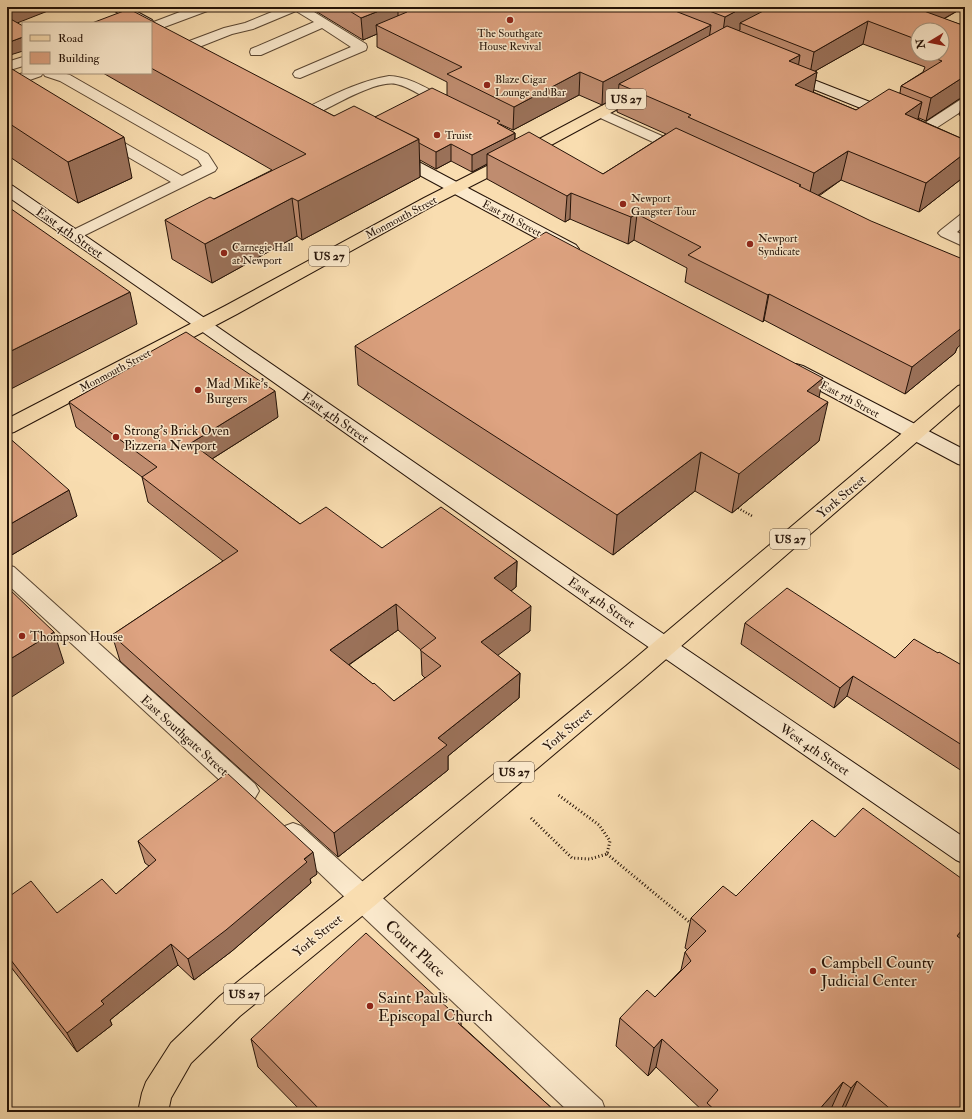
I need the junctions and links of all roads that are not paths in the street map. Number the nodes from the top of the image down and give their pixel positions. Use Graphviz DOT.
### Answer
graph roads {
  1 [pos="118,7"];
  2 [pos="205,7"];
  3 [pos="294,7"];
  4 [pos="298,7"];
  5 [pos="155,11"];
  6 [pos="144,22"];
  7 [pos="149,22"];
  8 [pos="152,23"];
  9 [pos="323,23"];
  10 [pos="152,26"];
  11 [pos="178,40"];
  12 [pos="256,52"];
  13 [pos="202,53"];
  14 [pos="22,61"];
  15 [pos="7,67"];
  16 [pos="776,69"];
  17 [pos="34,74"];
  18 [pos="53,74"];
  19 [pos="300,74"];
  20 [pos="655,83"];
  21 [pos="9,84"];
  22 [pos="25,91"];
  23 [pos="430,96"];
  24 [pos="416,103"];
  25 [pos="965,103"];
  26 [pos="297,104"];
  27 [pos="457,110"];
  28 [pos="311,111"];
  29 [pos="601,113"];
  30 [pos="325,118"];
  31 [pos="93,130"];
  32 [pos="932,131"];
  33 [pos="517,140"];
  34 [pos="381,148"];
  35 [pos="534,148"];
  36 [pos="698,158"];
  37 [pos="182,182"];
  38 [pos="456,188"];
  39 [pos="7,189"];
  40 [pos="965,218"];
  41 [pos="74,235"];
  42 [pos="965,242"];
  43 [pos="588,259"];
  44 [pos="203,324"];
  45 [pos="784,363"];
  46 [pos="965,390"];
  47 [pos="7,427"];
  48 [pos="915,433"];
  49 [pos="965,460"];
  50 [pos="7,572"];
  51 [pos="665,646"];
  52 [pos="260,803"];
  53 [pos="278,819"];
  54 [pos="965,852"];
  55 [pos="363,898"];
  56 [pos="153,1112"];
  57 [pos="591,1112"];
  1 -- 6 [label="street"];
  2 -- 8 [label="street"];
  3 -- 11 [label="lane"];
  4 -- 9 [label="lane"];
  5 -- 7 [label="street"];
  9 -- 12 [label="lane"];
  9 -- 19 [label="lane"];
  10 -- 11 [label="street"];
  11 -- 13 [label="street"];
  14 -- 15 [label="street"];
  16 -- 32 [label="street"];
  17 -- 21 [label="street"];
  18 -- 37 [label="lane"];
  20 -- 29 [label="main road, Monmouth Street / US 27"];
  21 -- 22 [label="lane"];
  23 -- 24 [label="lane"];
  23 -- 27 [label="lane"];
  23 -- 28 [label="lane"];
  25 -- 32 [label="lane"];
  26 -- 28 [label="street"];
  28 -- 30 [label="street"];
  29 -- 35 [label="main road, Monmouth Street / US 27"];
  29 -- 36 [label="lane"];
  31 -- 37 [label="lane"];
  33 -- 35 [label="lane"];
  34 -- 38 [label="street, East 5th Street"];
  35 -- 38 [label="main road, Monmouth Street / US 27"];
  37 -- 41 [label="lane"];
  38 -- 43 [label="street, East 5th Street"];
  38 -- 44 [label="main road, Monmouth Street / US 27"];
  39 -- 41 [label="street, East 4th Street"];
  40 -- 42 [label="lane"];
  41 -- 44 [label="street, East 4th Street"];
  44 -- 47 [label="main road, Monmouth Street / US 27"];
  44 -- 51 [label="street, East 4th Street"];
  45 -- 48 [label="street, East 5th Street"];
  46 -- 48 [label="main road, York Street / US 27"];
  48 -- 49 [label="street, East 5th Street"];
  48 -- 51 [label="main road, York Street / US 27"];
  50 -- 52 [label="lane, East Southgate Street"];
  51 -- 54 [label="street, West 4th Street"];
  51 -- 55 [label="main road, York Street / US 27"];
  53 -- 55 [label="lane"];
  55 -- 56 [label="main road, York Street / US 27"];
  55 -- 57 [label="street, Court Place"];
}
